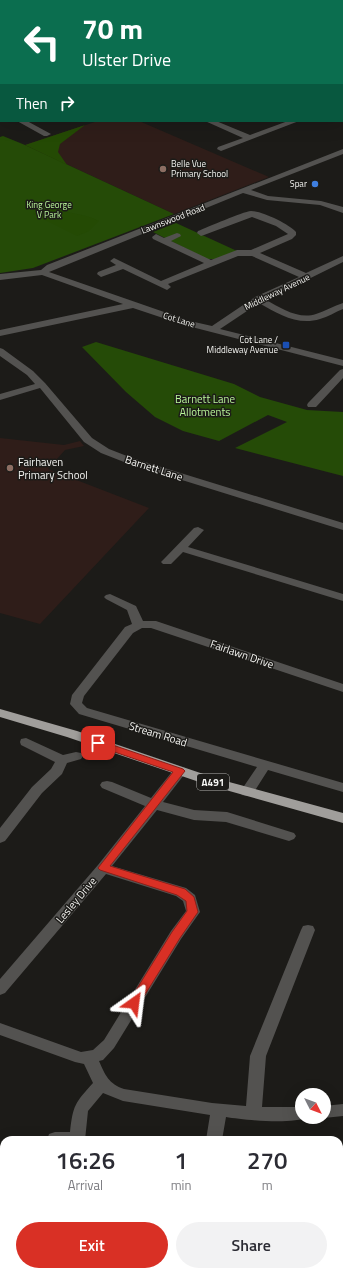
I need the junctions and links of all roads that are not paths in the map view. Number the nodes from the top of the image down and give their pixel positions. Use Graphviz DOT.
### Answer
graph roads {
  1 [pos="22,122"];
  2 [pos="211,122"];
  3 [pos="290,122"];
  4 [pos="47,134"];
  5 [pos="250,138"];
  6 [pos="343,143"];
  7 [pos="221,149"];
  8 [pos="343,151"];
  9 [pos="266,173"];
  10 [pos="244,191"];
  11 [pos="343,210"];
  12 [pos="200,233"];
  13 [pos="177,236"];
  14 [pos="253,254"];
  15 [pos="343,259"];
  16 [pos="114,261"];
  17 [pos="210,264"];
  18 [pos="123,266"];
  19 [pos="43,272"];
  20 [pos="101,274"];
  21 [pos="307,277"];
  22 [pos="0,278"];
  23 [pos="160,284"];
  24 [pos="169,289"];
  25 [pos="258,299"];
  26 [pos="133,305"];
  27 [pos="343,306"];
  28 [pos="213,330"];
  29 [pos="0,333"];
  30 [pos="0,351"];
  31 [pos="343,362"];
  32 [pos="343,372"];
  33 [pos="42,385"];
  34 [pos="0,397"];
  35 [pos="312,406"];
  36 [pos="343,528"];
  37 [pos="198,530"];
  38 [pos="181,548"];
  39 [pos="167,562"];
  40 [pos="110,597"];
  41 [pos="343,598"];
  42 [pos="139,625"];
  43 [pos="343,688"];
  44 [pos="0,713"];
  45 [pos="26,742"];
  46 [pos="76,756"];
  47 [pos="62,760"];
  48 [pos="265,766"];
  49 [pos="180,771"];
  50 [pos="107,785"];
  51 [pos="343,788"];
  52 [pos="247,792"];
  53 [pos="154,804"];
  54 [pos="343,818"];
  55 [pos="6,820"];
  56 [pos="289,836"];
  57 [pos="0,838"];
  58 [pos="103,868"];
  59 [pos="308,930"];
  60 [pos="0,989"];
  61 [pos="0,1029"];
  62 [pos="90,1058"];
  63 [pos="101,1084"];
  64 [pos="219,1110"];
  65 [pos="343,1110"];
  66 [pos="331,1111"];
  67 [pos="253,1113"];
  68 [pos="295,1113"];
  69 [pos="77,1136"];
  70 [pos="215,1136"];
  1 -- 4 [label="street"];
  2 -- 5 [label="street"];
  3 -- 5 [label="street"];
  5 -- 7 [label="street"];
  6 -- 9 [label="street"];
  8 -- 10 [label="street, Lawnswood Road"];
  10 -- 11 [label="street"];
  10 -- 19 [label="street, Lawnswood Road"];
  12 -- 14 [label="street"];
  13 -- 17 [label="street"];
  14 -- 17 [label="street"];
  14 -- 21 [label="street"];
  15 -- 21 [label="street, Middleway Avenue"];
  16 -- 18 [label="street"];
  17 -- 23 [label="street"];
  18 -- 20 [label="street"];
  18 -- 23 [label="street"];
  19 -- 22 [label="street, Lawnswood Road"];
  19 -- 26 [label="street, Cot Lane"];
  21 -- 25 [label="street, Middleway Avenue"];
  23 -- 24 [label="street"];
  25 -- 27 [label="street"];
  25 -- 28 [label="street, Middleway Avenue"];
  26 -- 28 [label="street, Cot Lane"];
  26 -- 29 [label="street"];
  28 -- 31 [label="street, Cot Lane"];
  30 -- 33 [label="street, Barnett Lane"];
  32 -- 35 [label="street"];
  33 -- 34 [label="street"];
  33 -- 36 [label="street, Barnett Lane"];
  37 -- 38 [label="street"];
  38 -- 39 [label="street"];
  38 -- 41 [label="street"];
  40 -- 42 [label="street"];
  42 -- 43 [label="street, Fairlawn Drive"];
  42 -- 48 [label="street, Stream Road"];
  44 -- 49 [label="highway, A491"];
  45 -- 47 [label="street"];
  46 -- 47 [label="street"];
  47 -- 55 [label="street"];
  48 -- 51 [label="street, Stream Road"];
  48 -- 52 [label="street"];
  49 -- 52 [label="highway, A491"];
  49 -- 53 [label="street, Lesley Drive"];
  50 -- 53 [label="street"];
  52 -- 54 [label="highway, A491"];
  53 -- 56 [label="street"];
  53 -- 58 [label="street, Lesley Drive"];
  55 -- 57 [label="street"];
  58 -- 60 [label="street, Lesley Drive"];
  58 -- 62 [label="street"];
  59 -- 67 [label="street"];
  61 -- 62 [label="street"];
  62 -- 63 [label="street"];
  63 -- 64 [label="street"];
  63 -- 69 [label="street"];
  64 -- 67 [label="street"];
  64 -- 70 [label="street"];
  65 -- 66 [label="street"];
  67 -- 68 [label="street"];
}
